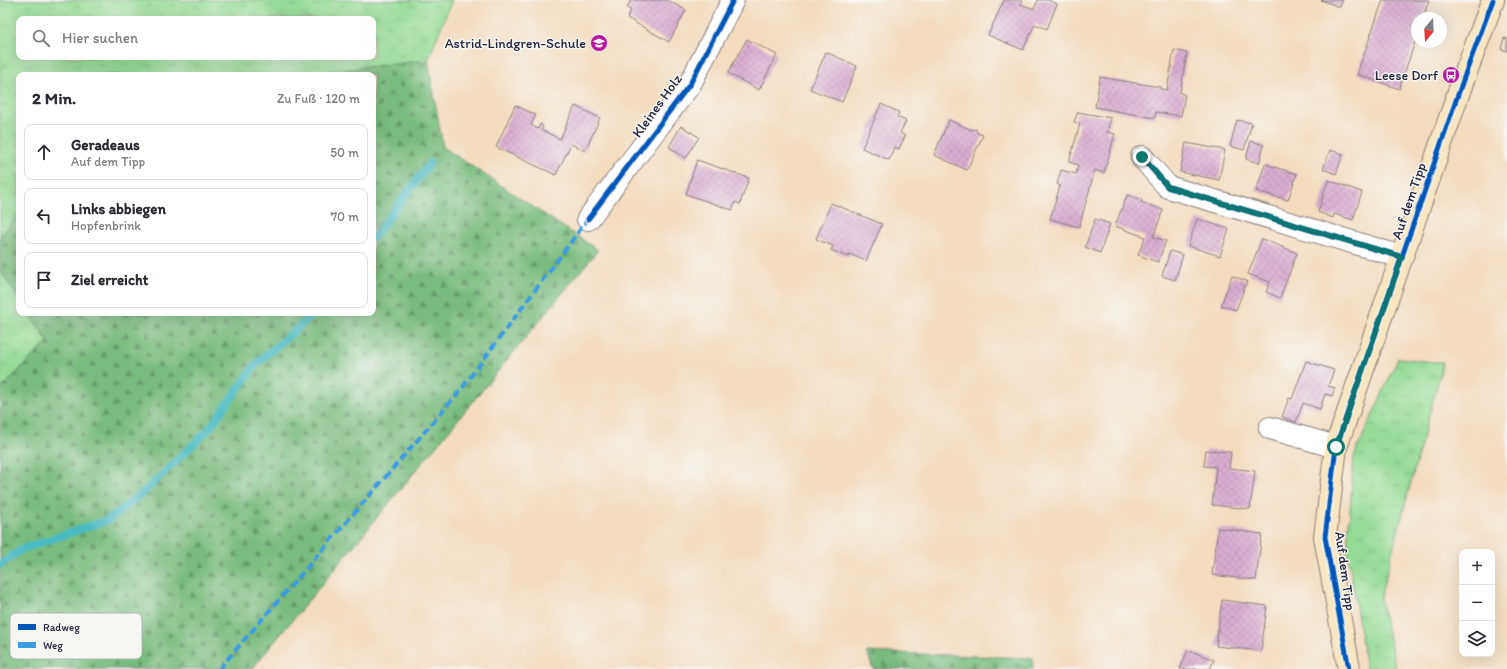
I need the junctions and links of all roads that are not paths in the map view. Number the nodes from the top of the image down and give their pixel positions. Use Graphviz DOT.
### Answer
graph roads {
  1 [pos="733,0"];
  2 [pos="1493,0"];
  3 [pos="1142,157"];
  4 [pos="588,219"];
  5 [pos="1402,257"];
  6 [pos="1270,428"];
  7 [pos="1336,447"];
  8 [pos="1349,669"];
  1 -- 4 [label="street, Kleines Holz"];
  2 -- 5 [label="street, Auf dem Tipp"];
  3 -- 5 [label="street"];
  5 -- 7 [label="street, Auf dem Tipp"];
  6 -- 7 [label="street"];
  7 -- 8 [label="street, Auf dem Tipp"];
}
